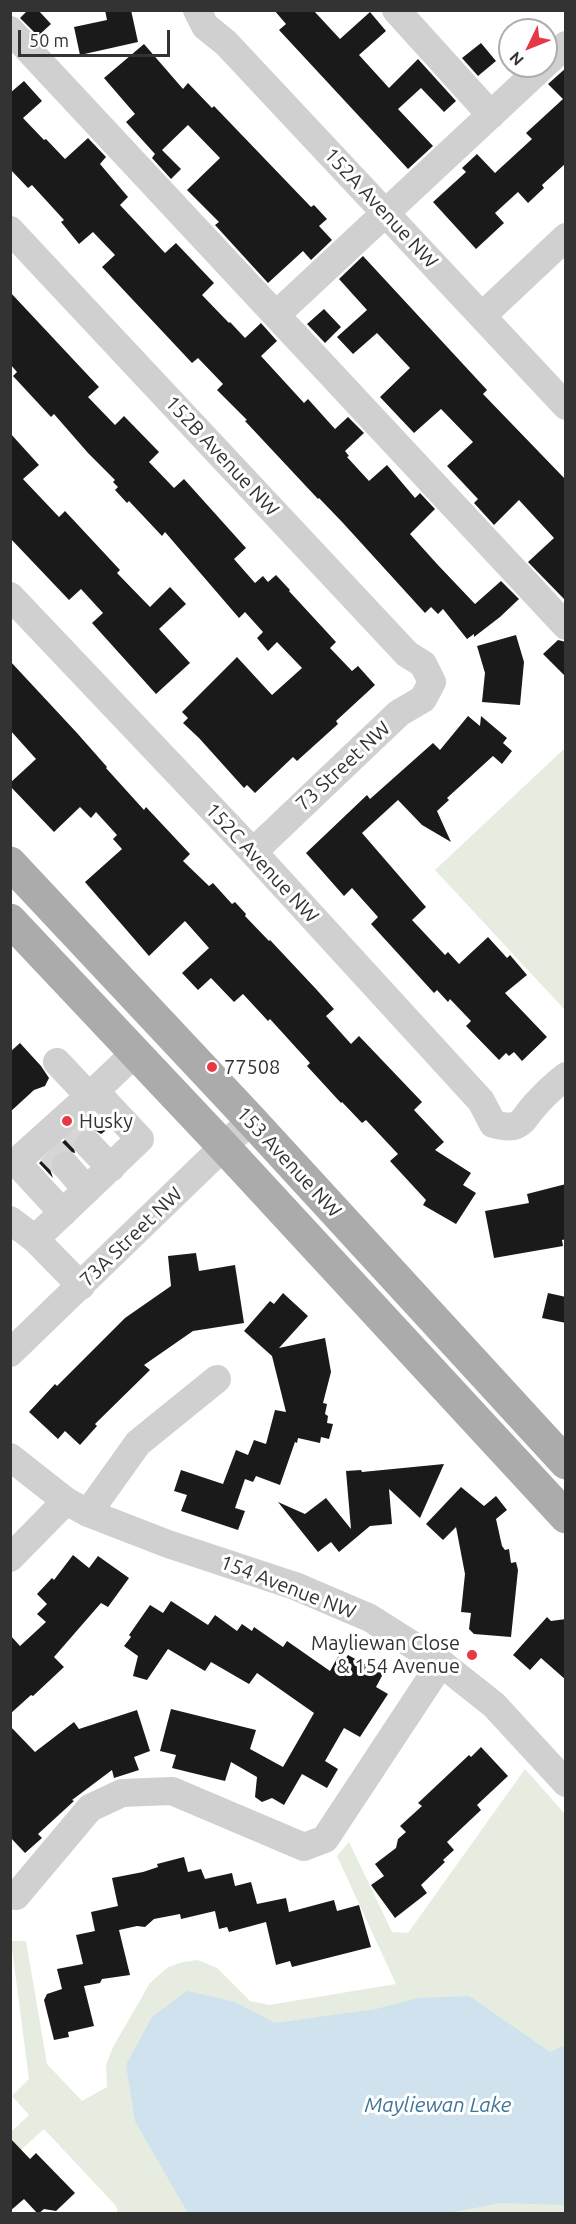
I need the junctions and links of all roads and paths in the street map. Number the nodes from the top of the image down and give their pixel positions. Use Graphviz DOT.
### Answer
graph roads {
  1 [pos="197,10"];
  2 [pos="396,10"];
  3 [pos="10,30"];
  4 [pos="530,78"];
  5 [pos="491,115"];
  6 [pos="386,213"];
  7 [pos="10,230"];
  8 [pos="566,237"];
  9 [pos="276,315"];
  10 [pos="482,316"];
  11 [pos="566,406"];
  12 [pos="10,596"];
  13 [pos="566,626"];
  14 [pos="432,682"];
  15 [pos="253,852"];
  16 [pos="10,863"];
  17 [pos="10,920"];
  18 [pos="135,1053"];
  19 [pos="57,1062"];
  20 [pos="566,1076"];
  21 [pos="92,1093"];
  22 [pos="251,1120"];
  23 [pos="75,1130"];
  24 [pos="224,1147"];
  25 [pos="38,1150"];
  26 [pos="111,1168"];
  27 [pos="87,1190"];
  28 [pos="63,1213"];
  29 [pos="10,1220"];
  30 [pos="35,1239"];
  31 [pos="81,1286"];
  32 [pos="10,1353"];
  33 [pos="217,1379"];
  34 [pos="10,1457"];
  35 [pos="566,1463"];
  36 [pos="77,1507"];
  37 [pos="566,1517"];
  38 [pos="10,1558"];
  39 [pos="441,1663"];
  40 [pos="566,1782"];
  41 [pos="16,1896"];
  1 -- 6 [label="street, 152A Avenue NW"];
  2 -- 5 [label="street"];
  3 -- 9 [label="street"];
  4 -- 5 [label="street"];
  5 -- 6 [label="street"];
  6 -- 9 [label="street"];
  6 -- 10 [label="street, 152A Avenue NW"];
  7 -- 14 [label="street, 152B Avenue NW"];
  8 -- 10 [label="street"];
  9 -- 13 [label="street"];
  10 -- 11 [label="street, 152A Avenue NW"];
  12 -- 15 [label="street, 152C Avenue NW"];
  14 -- 15 [label="street, 73 Street NW"];
  15 -- 20 [label="street, 152C Avenue NW"];
  16 -- 22 [label="main road, 153 Avenue NW"];
  17 -- 18 [label="main road, 153 Avenue NW"];
  18 -- 21 [label="street"];
  18 -- 24 [label="main road, 153 Avenue NW"];
  19 -- 21 [label="street"];
  21 -- 23 [label="street"];
  21 -- 26 [label="street"];
  22 -- 24 [label="street, 73A Street NW"];
  22 -- 35 [label="main road, 153 Avenue NW"];
  23 -- 25 [label="street"];
  23 -- 26 [label="street"];
  24 -- 31 [label="street, 73A Street NW"];
  24 -- 37 [label="main road, 153 Avenue NW"];
  25 -- 27 [label="street"];
  25 -- 28 [label="street"];
  26 -- 27 [label="street"];
  27 -- 28 [label="street"];
  28 -- 30 [label="street"];
  29 -- 30 [label="street"];
  30 -- 31 [label="street"];
  31 -- 32 [label="street, 73A Street NW"];
  33 -- 36 [label="street"];
  34 -- 36 [label="street, 154 Avenue NW"];
  36 -- 38 [label="street"];
  36 -- 39 [label="street, 154 Avenue NW"];
  39 -- 40 [label="street, 154 Avenue NW"];
  39 -- 41 [label="street"];
}
